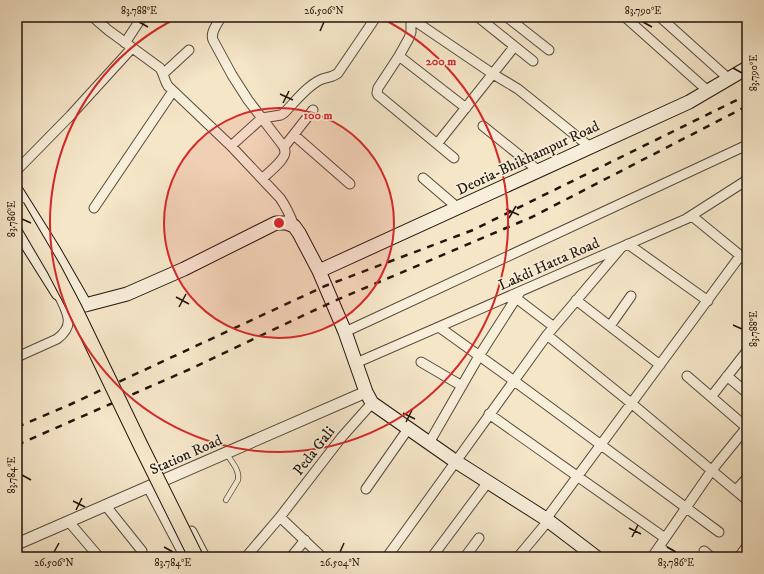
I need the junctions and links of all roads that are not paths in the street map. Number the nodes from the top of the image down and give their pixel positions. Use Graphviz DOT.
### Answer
graph roads {
  1 [pos="93,17"];
  2 [pos="142,17"];
  3 [pos="376,17"];
  4 [pos="478,17"];
  5 [pos="507,17"];
  6 [pos="625,17"];
  7 [pos="660,17"];
  8 [pos="217,18"];
  9 [pos="410,18"];
  10 [pos="128,45"];
  11 [pos="514,47"];
  12 [pos="189,50"];
  13 [pos="549,50"];
  14 [pos="399,56"];
  15 [pos="533,61"];
  16 [pos="747,68"];
  17 [pos="163,74"];
  18 [pos="493,74"];
  19 [pos="729,79"];
  20 [pos="173,91"];
  21 [pos="708,91"];
  22 [pos="466,108"];
  23 [pos="313,110"];
  24 [pos="262,118"];
  25 [pos="483,126"];
  26 [pos="294,135"];
  27 [pos="438,144"];
  28 [pos="747,144"];
  29 [pos="231,146"];
  30 [pos="284,147"];
  31 [pos="590,147"];
  32 [pos="454,158"];
  33 [pos="17,170"];
  34 [pos="538,171"];
  35 [pos="423,178"];
  36 [pos="262,179"];
  37 [pos="747,180"];
  38 [pos="350,184"];
  39 [pos="17,192"];
  40 [pos="17,206"];
  41 [pos="94,208"];
  42 [pos="458,208"];
  43 [pos="692,216"];
  44 [pos="294,226"];
  45 [pos="17,228"];
  46 [pos="625,245"];
  47 [pos="744,258"];
  48 [pos="319,271"];
  49 [pos="58,293"];
  50 [pos="518,295"];
  51 [pos="631,296"];
  52 [pos="576,300"];
  53 [pos="708,301"];
  54 [pos="85,305"];
  55 [pos="610,326"];
  56 [pos="439,327"];
  57 [pos="554,327"];
  58 [pos="344,332"];
  59 [pos="547,335"];
  60 [pos="747,351"];
  61 [pos="479,356"];
  62 [pos="17,357"];
  63 [pos="421,362"];
  64 [pos="356,363"];
  65 [pos="660,365"];
  66 [pos="687,376"];
  67 [pos="727,376"];
  68 [pos="514,380"];
  69 [pos="462,386"];
  70 [pos="366,392"];
  71 [pos="747,393"];
  72 [pos="711,397"];
  73 [pos="372,403"];
  74 [pos="632,403"];
  75 [pos="489,414"];
  76 [pos="747,427"];
  77 [pos="408,429"];
  78 [pos="429,443"];
  79 [pos="600,445"];
  80 [pos="226,453"];
  81 [pos="455,461"];
  82 [pos="712,470"];
  83 [pos="577,476"];
  84 [pos="747,478"];
  85 [pos="165,480"];
  86 [pos="488,482"];
  87 [pos="150,487"];
  88 [pos="366,489"];
  89 [pos="736,490"];
  90 [pos="226,500"];
  91 [pos="747,500"];
  92 [pos="106,506"];
  93 [pos="686,508"];
  94 [pos="280,517"];
  95 [pos="547,520"];
  96 [pos="69,522"];
  97 [pos="718,532"];
  98 [pos="479,538"];
  99 [pos="665,538"];
  100 [pos="305,540"];
  101 [pos="17,544"];
  102 [pos="747,546"];
  103 [pos="659,547"];
  104 [pos="99,557"];
  105 [pos="141,557"];
  106 [pos="186,557"];
  107 [pos="196,557"];
  108 [pos="204,557"];
  109 [pos="246,557"];
  110 [pos="291,557"];
  111 [pos="322,557"];
  112 [pos="387,557"];
  113 [pos="432,557"];
  114 [pos="465,557"];
  115 [pos="518,557"];
  116 [pos="596,557"];
  117 [pos="652,557"];
  118 [pos="673,557"];
  119 [pos="739,557"];
  1 -- 10 [label="street"];
  2 -- 10 [label="street"];
  3 -- 24 [label="street"];
  4 -- 11 [label="street"];
  5 -- 13 [label="street"];
  6 -- 21 [label="street"];
  7 -- 19 [label="street"];
  8 -- 24 [label="street"];
  9 -- 14 [label="street"];
  9 -- 18 [label="street"];
  10 -- 17 [label="street"];
  10 -- 33 [label="street"];
  11 -- 15 [label="street"];
  11 -- 18 [label="street"];
  12 -- 17 [label="street"];
  14 -- 22 [label="street"];
  14 -- 27 [label="street"];
  16 -- 19 [label="main road, Deoria-Bhikhampur Road"];
  17 -- 20 [label="street"];
  18 -- 22 [label="street"];
  18 -- 31 [label="street"];
  19 -- 21 [label="main road, Deoria-Bhikhampur Road"];
  20 -- 29 [label="street"];
  20 -- 41 [label="street"];
  21 -- 31 [label="main road, Deoria-Bhikhampur Road"];
  22 -- 27 [label="street"];
  23 -- 26 [label="street"];
  24 -- 29 [label="street"];
  24 -- 30 [label="street"];
  25 -- 34 [label="street"];
  26 -- 30 [label="street"];
  26 -- 38 [label="street"];
  27 -- 32 [label="street"];
  28 -- 58 [label="street"];
  29 -- 36 [label="street"];
  30 -- 36 [label="street"];
  31 -- 34 [label="main road, Deoria-Bhikhampur Road"];
  34 -- 42 [label="main road, Deoria-Bhikhampur Road"];
  35 -- 42 [label="street"];
  36 -- 44 [label="street"];
  37 -- 43 [label="street, Lakdi Hatta Road"];
  39 -- 54 [label="main road"];
  40 -- 107 [label="main road, bridge"];
  42 -- 48 [label="main road, Deoria-Bhikhampur Road"];
  43 -- 46 [label="street, Lakdi Hatta Road"];
  43 -- 47 [label="street"];
  44 -- 48 [label="main road"];
  44 -- 54 [label="main road"];
  45 -- 49 [label="main road"];
  46 -- 50 [label="street, Lakdi Hatta Road"];
  46 -- 52 [label="street"];
  46 -- 53 [label="street"];
  47 -- 53 [label="street"];
  48 -- 58 [label="main road"];
  49 -- 54 [label="main road"];
  49 -- 62 [label="street"];
  50 -- 56 [label="street, Lakdi Hatta Road"];
  50 -- 57 [label="street"];
  50 -- 61 [label="street"];
  51 -- 55 [label="street"];
  52 -- 55 [label="street"];
  52 -- 57 [label="street"];
  53 -- 65 [label="street"];
  55 -- 65 [label="street"];
  56 -- 61 [label="street"];
  56 -- 64 [label="street, Lakdi Hatta Road"];
  57 -- 59 [label="street"];
  58 -- 64 [label="main road"];
  59 -- 68 [label="street"];
  59 -- 74 [label="street"];
  60 -- 67 [label="street"];
  61 -- 68 [label="street"];
  61 -- 69 [label="street"];
  63 -- 69 [label="street"];
  64 -- 70 [label="main road"];
  65 -- 74 [label="street"];
  66 -- 72 [label="street"];
  67 -- 71 [label="street"];
  67 -- 72 [label="street"];
  68 -- 75 [label="street"];
  68 -- 79 [label="street"];
  69 -- 78 [label="street"];
  70 -- 73 [label="main road"];
  70 -- 80 [label="street, Station Road"];
  72 -- 76 [label="street"];
  73 -- 77 [label="main road"];
  73 -- 94 [label="street, Peda Gali"];
  74 -- 79 [label="street"];
  74 -- 82 [label="street"];
  75 -- 81 [label="street"];
  75 -- 83 [label="street"];
  76 -- 82 [label="street"];
  77 -- 78 [label="main road"];
  77 -- 88 [label="street"];
  78 -- 81 [label="main road"];
  79 -- 83 [label="street"];
  79 -- 93 [label="street"];
  80 -- 85 [label="street, Station Road"];
  80 -- 90 [label="lane"];
  81 -- 86 [label="main road"];
  81 -- 112 [label="street"];
  82 -- 89 [label="street"];
  82 -- 93 [label="street"];
  83 -- 95 [label="street"];
  83 -- 99 [label="street"];
  84 -- 89 [label="street"];
  85 -- 87 [label="street, Station Road"];
  85 -- 108 [label="street"];
  86 -- 95 [label="main road"];
  86 -- 113 [label="street"];
  87 -- 92 [label="street, Station Road"];
  87 -- 106 [label="street"];
  89 -- 91 [label="street"];
  92 -- 96 [label="street, Station Road"];
  92 -- 105 [label="street"];
  93 -- 97 [label="street"];
  93 -- 99 [label="street"];
  94 -- 100 [label="street"];
  94 -- 109 [label="street, Peda Gali"];
  95 -- 115 [label="street"];
  95 -- 116 [label="main road"];
  96 -- 101 [label="street, Station Road"];
  96 -- 104 [label="street"];
  98 -- 114 [label="street"];
  99 -- 103 [label="street"];
  100 -- 110 [label="street"];
  100 -- 111 [label="street"];
  102 -- 119 [label="street"];
  103 -- 117 [label="street"];
  103 -- 118 [label="street"];
}
